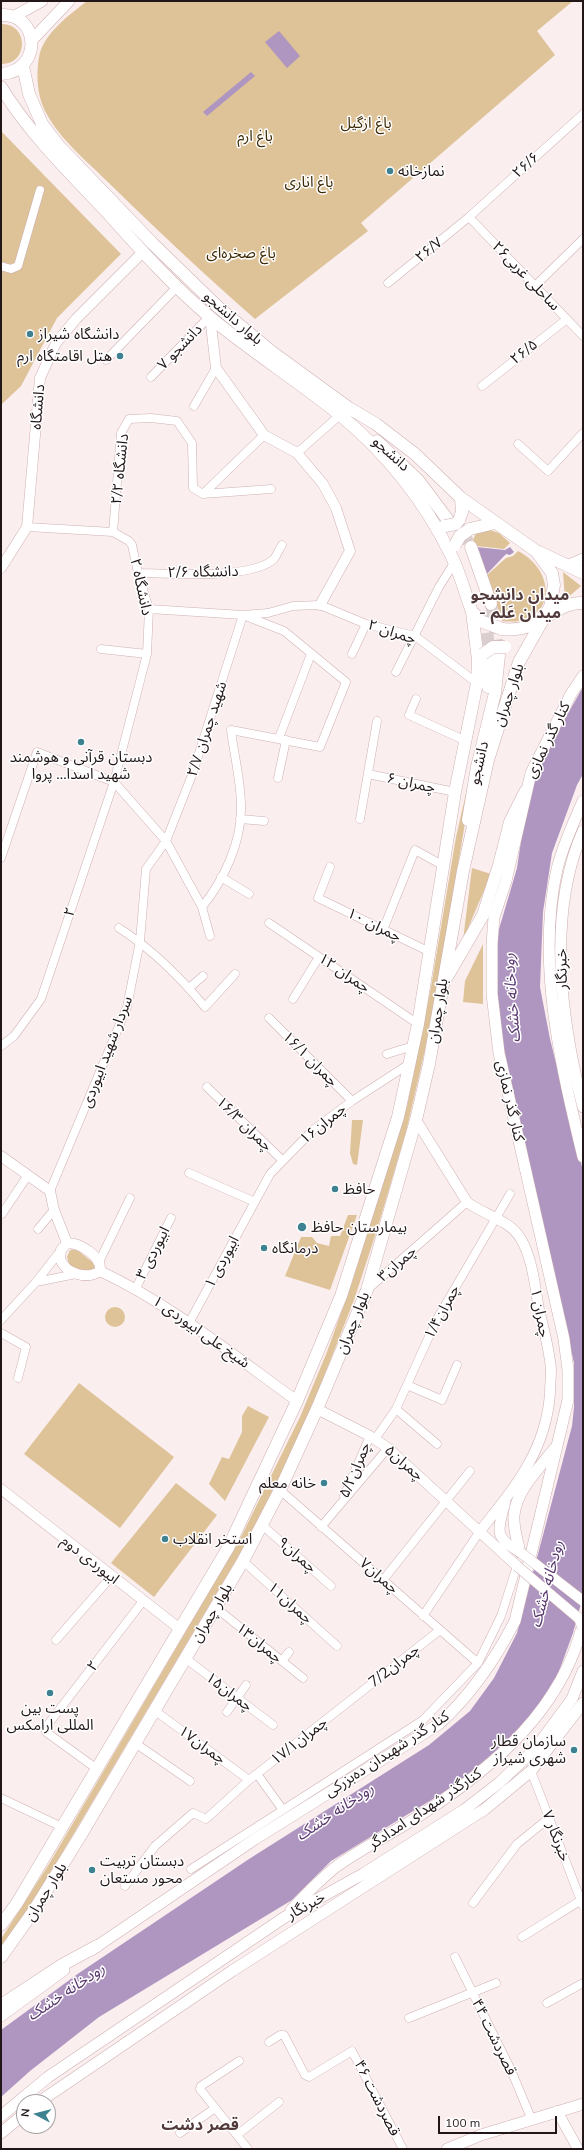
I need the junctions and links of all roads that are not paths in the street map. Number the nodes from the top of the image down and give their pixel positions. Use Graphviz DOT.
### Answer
graph roads {
  1 [pos="42,1"];
  2 [pos="69,1"];
  3 [pos="5,13"];
  4 [pos="32,40"];
  5 [pos="23,66"];
  6 [pos="1,74"];
  7 [pos="1,87"];
  8 [pos="583,114"];
  9 [pos="40,190"];
  10 [pos="469,217"];
  11 [pos="583,239"];
  12 [pos="144,252"];
  13 [pos="1,266"];
  14 [pos="388,283"];
  15 [pos="178,286"];
  16 [pos="535,286"];
  17 [pos="210,316"];
  18 [pos="567,319"];
  19 [pos="583,336"];
  20 [pos="106,360"];
  21 [pos="216,368"];
  22 [pos="151,377"];
  23 [pos="482,386"];
  24 [pos="194,406"];
  25 [pos="345,412"];
  26 [pos="583,433"];
  27 [pos="264,435"];
  28 [pos="518,444"];
  29 [pos="297,453"];
  30 [pos="271,489"];
  31 [pos="203,494"];
  32 [pos="461,498"];
  33 [pos="452,520"];
  34 [pos="433,523"];
  35 [pos="495,523"];
  36 [pos="27,527"];
  37 [pos="113,532"];
  38 [pos="282,545"];
  39 [pos="536,551"];
  40 [pos="459,552"];
  41 [pos="583,560"];
  42 [pos="569,564"];
  43 [pos="1,568"];
  44 [pos="138,572"];
  45 [pos="583,572"];
  46 [pos="581,601"];
  47 [pos="487,604"];
  48 [pos="320,605"];
  49 [pos="149,609"];
  50 [pos="472,612"];
  51 [pos="243,615"];
  52 [pos="540,622"];
  53 [pos="366,624"];
  54 [pos="415,636"];
  55 [pos="101,649"];
  56 [pos="147,654"];
  57 [pos="311,654"];
  58 [pos="352,654"];
  59 [pos="491,654"];
  60 [pos="519,662"];
  61 [pos="396,672"];
  62 [pos="583,676"];
  63 [pos="477,682"];
  64 [pos="416,699"];
  65 [pos="377,721"];
  66 [pos="282,739"];
  67 [pos="466,742"];
  68 [pos="368,774"];
  69 [pos="278,778"];
  70 [pos="114,782"];
  71 [pos="455,792"];
  72 [pos="525,792"];
  73 [pos="583,801"];
  74 [pos="240,819"];
  75 [pos="360,819"];
  76 [pos="264,821"];
  77 [pos="583,831"];
  78 [pos="166,841"];
  79 [pos="1,858"];
  80 [pos="444,866"];
  81 [pos="330,867"];
  82 [pos="463,871"];
  83 [pos="221,877"];
  84 [pos="249,894"];
  85 [pos="202,907"];
  86 [pos="270,923"];
  87 [pos="119,928"];
  88 [pos="383,930"];
  89 [pos="210,936"];
  90 [pos="140,941"];
  91 [pos="430,952"];
  92 [pos="319,957"];
  93 [pos="236,974"];
  94 [pos="203,976"];
  95 [pos="442,985"];
  96 [pos="189,988"];
  97 [pos="293,999"];
  98 [pos="269,1018"];
  99 [pos="418,1024"];
  100 [pos="1,1046"];
  101 [pos="413,1046"];
  102 [pos="387,1054"];
  103 [pos="409,1064"];
  104 [pos="207,1087"];
  105 [pos="352,1101"];
  106 [pos="583,1107"];
  107 [pos="416,1120"];
  108 [pos="1,1156"];
  109 [pos="583,1158"];
  110 [pos="282,1160"];
  111 [pos="189,1173"];
  112 [pos="28,1175"];
  113 [pos="50,1191"];
  114 [pos="510,1194"];
  115 [pos="130,1198"];
  116 [pos="255,1202"];
  117 [pos="468,1202"];
  118 [pos="54,1210"];
  119 [pos="1,1212"];
  120 [pos="496,1217"];
  121 [pos="171,1218"];
  122 [pos="38,1228"];
  123 [pos="64,1246"];
  124 [pos="100,1266"];
  125 [pos="76,1274"];
  126 [pos="36,1282"];
  127 [pos="136,1288"];
  128 [pos="367,1290"];
  129 [pos="1,1320"];
  130 [pos="189,1322"];
  131 [pos="1,1333"];
  132 [pos="457,1365"];
  133 [pos="18,1378"];
  134 [pos="407,1385"];
  135 [pos="297,1400"];
  136 [pos="317,1409"];
  137 [pos="396,1409"];
  138 [pos="373,1438"];
  139 [pos="558,1443"];
  140 [pos="437,1444"];
  141 [pos="388,1448"];
  142 [pos="470,1471"];
  143 [pos="1,1489"];
  144 [pos="280,1490"];
  145 [pos="506,1499"];
  146 [pos="447,1500"];
  147 [pos="341,1504"];
  148 [pos="262,1525"];
  149 [pos="321,1527"];
  150 [pos="480,1531"];
  151 [pos="520,1552"];
  152 [pos="243,1561"];
  153 [pos="517,1566"];
  154 [pos="111,1577"];
  155 [pos="383,1580"];
  156 [pos="331,1586"];
  157 [pos="143,1601"];
  158 [pos="583,1601"];
  159 [pos="215,1608"];
  160 [pos="423,1616"];
  161 [pos="582,1623"];
  162 [pos="180,1629"];
  163 [pos="440,1630"];
  164 [pos="56,1640"];
  165 [pos="337,1646"];
  166 [pos="289,1652"];
  167 [pos="185,1658"];
  168 [pos="282,1661"];
  169 [pos="478,1663"];
  170 [pos="583,1671"];
  171 [pos="303,1678"];
  172 [pos="246,1685"];
  173 [pos="237,1698"];
  174 [pos="348,1702"];
  175 [pos="583,1703"];
  176 [pos="154,1710"];
  177 [pos="227,1712"];
  178 [pos="273,1725"];
  179 [pos="135,1743"];
  180 [pos="97,1769"];
  181 [pos="531,1771"];
  182 [pos="257,1774"];
  183 [pos="249,1780"];
  184 [pos="190,1781"];
  185 [pos="1,1798"];
  186 [pos="283,1810"];
  187 [pos="549,1818"];
  188 [pos="62,1827"];
  189 [pos="191,1869"];
  190 [pos="125,1886"];
  191 [pos="582,1902"];
  192 [pos="473,1903"];
  193 [pos="285,1917"];
  194 [pos="1,1925"];
  195 [pos="522,1938"];
  196 [pos="97,1946"];
  197 [pos="1,1957"];
  198 [pos="455,1957"];
  199 [pos="496,1983"];
  200 [pos="583,1983"];
  201 [pos="473,1993"];
  202 [pos="547,2003"];
  203 [pos="1,2005"];
  204 [pos="1,2016"];
  205 [pos="409,2018"];
  206 [pos="270,2042"];
  207 [pos="239,2061"];
  208 [pos="51,2094"];
  209 [pos="279,2102"];
  210 [pos="583,2104"];
  211 [pos="215,2108"];
  212 [pos="557,2111"];
  213 [pos="1,2116"];
  214 [pos="531,2118"];
  215 [pos="16,2121"];
  216 [pos="1,2133"];
  217 [pos="180,2133"];
  218 [pos="237,2135"];
  219 [pos="248,2149"];
  220 [pos="403,2149"];
  221 [pos="447,2149"];
  222 [pos="578,2149"];
  1 -- 3 [label="main road"];
  2 -- 4 [label="main road"];
  3 -- 4 [label="main road"];
  4 -- 5 [label="main road"];
  5 -- 6 [label="main road"];
  5 -- 25 [label="main road, بلوار دانشجو"];
  7 -- 12 [label="main road, بلوار دانشجو"];
  8 -- 10 [label="street, ۲۶/۶"];
  9 -- 13 [label="street"];
  10 -- 14 [label="street, ۲۶/۷"];
  10 -- 16 [label="street, ساحلی غربی۲۶"];
  11 -- 16 [label="street"];
  12 -- 15 [label="main road, بلوار دانشجو"];
  12 -- 36 [label="street, دانشگاه"];
  15 -- 17 [label="main road, بلوار دانشجو"];
  15 -- 20 [label="street"];
  16 -- 18 [label="street, ساحلی غربی۲۶"];
  17 -- 21 [label="street"];
  17 -- 22 [label="street, ۷ دانشجو"];
  17 -- 25 [label="main road, بلوار دانشجو"];
  18 -- 19 [label="street, ساحلی غربی۲۶"];
  18 -- 23 [label="street, ۲۶/۵"];
  21 -- 24 [label="street"];
  21 -- 27 [label="street"];
  25 -- 29 [label="street"];
  25 -- 32 [label="main road, بلوار دانشجو"];
  25 -- 33 [label="main road, دانشجو"];
  25 -- 34 [label="main road, بلوار دانشجو"];
  26 -- 28 [label="street"];
  27 -- 29 [label="street"];
  27 -- 31 [label="street"];
  29 -- 48 [label="street"];
  30 -- 31 [label="street"];
  31 -- 37 [label="street, ۲/۲ دانشگاه"];
  32 -- 33 [label="main road"];
  32 -- 35 [label="main road, بلوار دانشجو"];
  33 -- 34 [label="main road"];
  34 -- 40 [label="main road, بلوار دانشجو"];
  35 -- 39 [label="main road"];
  35 -- 40 [label="main road, bridge"];
  36 -- 37 [label="street, ۲ دانشگاه"];
  36 -- 43 [label="street, دانشگاه"];
  37 -- 44 [label="street, ۲ دانشگاه"];
  38 -- 44 [label="street, ۲/۶ دانشگاه"];
  39 -- 42 [label="main road"];
  39 -- 52 [label="main road"];
  40 -- 47 [label="main road"];
  40 -- 50 [label="main road"];
  40 -- 54 [label="street"];
  41 -- 42 [label="main road"];
  42 -- 45 [label="main road"];
  44 -- 49 [label="street, ۲ دانشگاه"];
  46 -- 52 [label="main road"];
  48 -- 51 [label="street"];
  48 -- 53 [label="street, ۲ چمران"];
  49 -- 51 [label="street"];
  49 -- 56 [label="street, ۲ دانشگاه"];
  50 -- 52 [label="main road, bridge"];
  50 -- 59 [label="main road, بلوار چمران"];
  51 -- 57 [label="street"];
  51 -- 78 [label="street, ۲/۷ شهید چمران"];
  52 -- 60 [label="main road, بلوار چمران"];
  53 -- 54 [label="street, ۲ چمران"];
  53 -- 58 [label="street"];
  54 -- 61 [label="street"];
  54 -- 63 [label="street, ۲ چمران"];
  55 -- 56 [label="street"];
  56 -- 70 [label="street, ۲ دانشگاه"];
  57 -- 66 [label="street"];
  57 -- 66 [label="street"];
  59 -- 60 [label="main road"];
  59 -- 63 [label="main road, بلوار چمران"];
  59 -- 80 [label="main road, دانشجو"];
  59 -- 82 [label="main road, دانشجو"];
  60 -- 82 [label="main road, بلوار چمران"];
  62 -- 72 [label="main road, کنار گذر نمازی"];
  63 -- 67 [label="main road, بلوار چمران"];
  64 -- 67 [label="street"];
  65 -- 68 [label="street"];
  66 -- 69 [label="street"];
  66 -- 74 [label="street"];
  67 -- 71 [label="main road, بلوار چمران"];
  68 -- 71 [label="street, ۶ چمران"];
  68 -- 75 [label="street"];
  70 -- 78 [label="street"];
  70 -- 79 [label="street"];
  70 -- 100 [label="street, ۲"];
  71 -- 80 [label="main road, بلوار چمران"];
  72 -- 95 [label="main road"];
  72 -- 139 [label="main road, کنار گذر نمازی"];
  73 -- 109 [label="main road"];
  74 -- 76 [label="street"];
  74 -- 83 [label="street"];
  77 -- 106 [label="main road, خبرنگار"];
  78 -- 85 [label="street"];
  78 -- 90 [label="street, سردار شهید ابیوردی"];
  80 -- 88 [label="street"];
  80 -- 91 [label="main road, بلوار چمران"];
  81 -- 88 [label="street, ۱۰ چمران"];
  82 -- 95 [label="main road, بلوار چمران"];
  83 -- 84 [label="street"];
  83 -- 85 [label="street"];
  85 -- 89 [label="street"];
  86 -- 92 [label="street, ۱۲ چمران"];
  87 -- 90 [label="street"];
  88 -- 91 [label="street, ۱۰ چمران"];
  90 -- 96 [label="street"];
  90 -- 113 [label="street, سردار شهید ابیوردی"];
  91 -- 99 [label="main road, بلوار چمران"];
  92 -- 97 [label="street"];
  92 -- 99 [label="street, ۱۲ چمران"];
  93 -- 96 [label="street"];
  94 -- 96 [label="street"];
  95 -- 107 [label="main road, بلوار چمران"];
  98 -- 105 [label="street, ۱۶/۱ چمران"];
  99 -- 101 [label="main road, بلوار چمران"];
  101 -- 102 [label="street"];
  101 -- 103 [label="main road, بلوار چمران"];
  103 -- 105 [label="street, چمران۱۶"];
  103 -- 135 [label="main road, بلوار چمران"];
  104 -- 110 [label="street, ۱۶/۳ چمران"];
  105 -- 110 [label="street, چمران۱۶"];
  107 -- 117 [label="street, چمران ۱"];
  107 -- 128 [label="main road, بلوار چمران"];
  108 -- 112 [label="street"];
  110 -- 116 [label="street, چمران۱۶"];
  111 -- 116 [label="street"];
  112 -- 113 [label="street"];
  112 -- 119 [label="street"];
  113 -- 118 [label="street"];
  114 -- 120 [label="street, چمران۱/۴"];
  115 -- 124 [label="street"];
  116 -- 130 [label="street, ۱ ابیوردی"];
  117 -- 120 [label="street, چمران ۱"];
  117 -- 128 [label="street, چمران۳"];
  118 -- 122 [label="street"];
  118 -- 123 [label="street"];
  120 -- 134 [label="street, چمران۱/۴"];
  120 -- 145 [label="street, چمران ۱"];
  121 -- 127 [label="street, ۳ ابیوردی"];
  123 -- 124 [label="street, شیخ علی ابیوردی ۱"];
  123 -- 125 [label="street"];
  123 -- 126 [label="street"];
  124 -- 125 [label="street"];
  124 -- 127 [label="street, شیخ علی ابیوردی ۱"];
  125 -- 126 [label="street"];
  126 -- 129 [label="street"];
  127 -- 130 [label="street, شیخ علی ابیوردی ۱"];
  128 -- 136 [label="main road, بلوار چمران"];
  130 -- 135 [label="street, شیخ علی ابیوردی ۱"];
  131 -- 133 [label="street"];
  132 -- 134 [label="street"];
  134 -- 137 [label="street, چمران۱/۴"];
  135 -- 162 [label="main road, بلوار چمران"];
  136 -- 138 [label="street, چمران۵"];
  136 -- 144 [label="main road, بلوار چمران"];
  137 -- 138 [label="street, چمران۵/۲"];
  137 -- 140 [label="street"];
  138 -- 141 [label="street, چمران۵"];
  138 -- 147 [label="street, چمران۵/۲"];
  139 -- 151 [label="main road"];
  139 -- 196 [label="main road, کنار گذر شهیدان ده‌بزرکی"];
  141 -- 146 [label="street, چمران۵"];
  141 -- 147 [label="street, چمران۵/۲"];
  142 -- 146 [label="street"];
  143 -- 154 [label="street, ابیوردی دوم"];
  144 -- 148 [label="main road, بلوار چمران"];
  144 -- 149 [label="street, چمران۷"];
  145 -- 150 [label="street, چمران ۱"];
  145 -- 151 [label="street"];
  146 -- 150 [label="street, چمران۵"];
  146 -- 155 [label="street"];
  147 -- 149 [label="street"];
  148 -- 152 [label="main road, بلوار چمران"];
  148 -- 156 [label="street, چمران۹"];
  149 -- 155 [label="street, چمران۷"];
  150 -- 153 [label="street, چمران۵"];
  150 -- 160 [label="street"];
  151 -- 158 [label="street, bridge"];
  152 -- 159 [label="main road, بلوار چمران"];
  152 -- 165 [label="street, چمران۱۱"];
  153 -- 161 [label="street, چمران۵, bridge"];
  153 -- 169 [label="street"];
  154 -- 157 [label="street, ابیوردی دوم"];
  154 -- 164 [label="street"];
  155 -- 160 [label="street, چمران۷"];
  157 -- 162 [label="street, ابیوردی دوم"];
  157 -- 180 [label="street, ۲"];
  159 -- 167 [label="main road, بلوار چمران"];
  159 -- 168 [label="street, چمران۱۳"];
  160 -- 163 [label="street, چمران۷"];
  161 -- 193 [label="main road, کنارگذر شهدای امدادگر"];
  162 -- 180 [label="main road, بلوار چمران"];
  163 -- 169 [label="street, چمران۷"];
  163 -- 174 [label="street, 7/2چمران"];
  166 -- 168 [label="street"];
  167 -- 173 [label="street, چمران۱۵"];
  167 -- 176 [label="main road, بلوار چمران"];
  168 -- 171 [label="street, چمران۱۳"];
  169 -- 186 [label="street"];
  170 -- 193 [label="main road, خبرنگار"];
  172 -- 173 [label="street"];
  173 -- 177 [label="street"];
  173 -- 178 [label="street, چمران۱۵"];
  174 -- 182 [label="street, چمران۱۷/۱"];
  175 -- 181 [label="main road, خبرنگار"];
  176 -- 179 [label="main road, بلوار چمران"];
  176 -- 183 [label="street, چمران۱۷"];
  179 -- 184 [label="street"];
  179 -- 197 [label="main road, بلوار چمران"];
  180 -- 188 [label="main road, بلوار چمران"];
  181 -- 187 [label="street, ۷ خبرنگار"];
  181 -- 208 [label="main road, خبرنگار"];
  182 -- 183 [label="street, چمران۱۷/۱"];
  182 -- 186 [label="street"];
  183 -- 190 [label="street, چمران۱۷/۱"];
  185 -- 188 [label="street"];
  186 -- 189 [label="street"];
  187 -- 191 [label="street, ۷ خبرنگار"];
  187 -- 192 [label="street"];
  188 -- 194 [label="main road, بلوار چمران"];
  191 -- 195 [label="street"];
  193 -- 213 [label="main road, خبرنگار"];
  196 -- 203 [label="main road"];
  196 -- 204 [label="main road, کنار گذر شهیدان ده‌بزرکی"];
  198 -- 201 [label="street, ۴۴ قصردشت"];
  199 -- 201 [label="street"];
  200 -- 202 [label="street"];
  201 -- 205 [label="street"];
  201 -- 214 [label="street, ۴۴ قصردشت"];
  206 -- 220 [label="street, ۴۶ قصردشت"];
  207 -- 211 [label="street"];
  209 -- 218 [label="street"];
  210 -- 212 [label="main road"];
  211 -- 217 [label="street"];
  211 -- 218 [label="street"];
  212 -- 214 [label="main road"];
  212 -- 222 [label="street"];
  214 -- 221 [label="main road"];
  215 -- 216 [label="main road"];
  218 -- 219 [label="street"];
}
